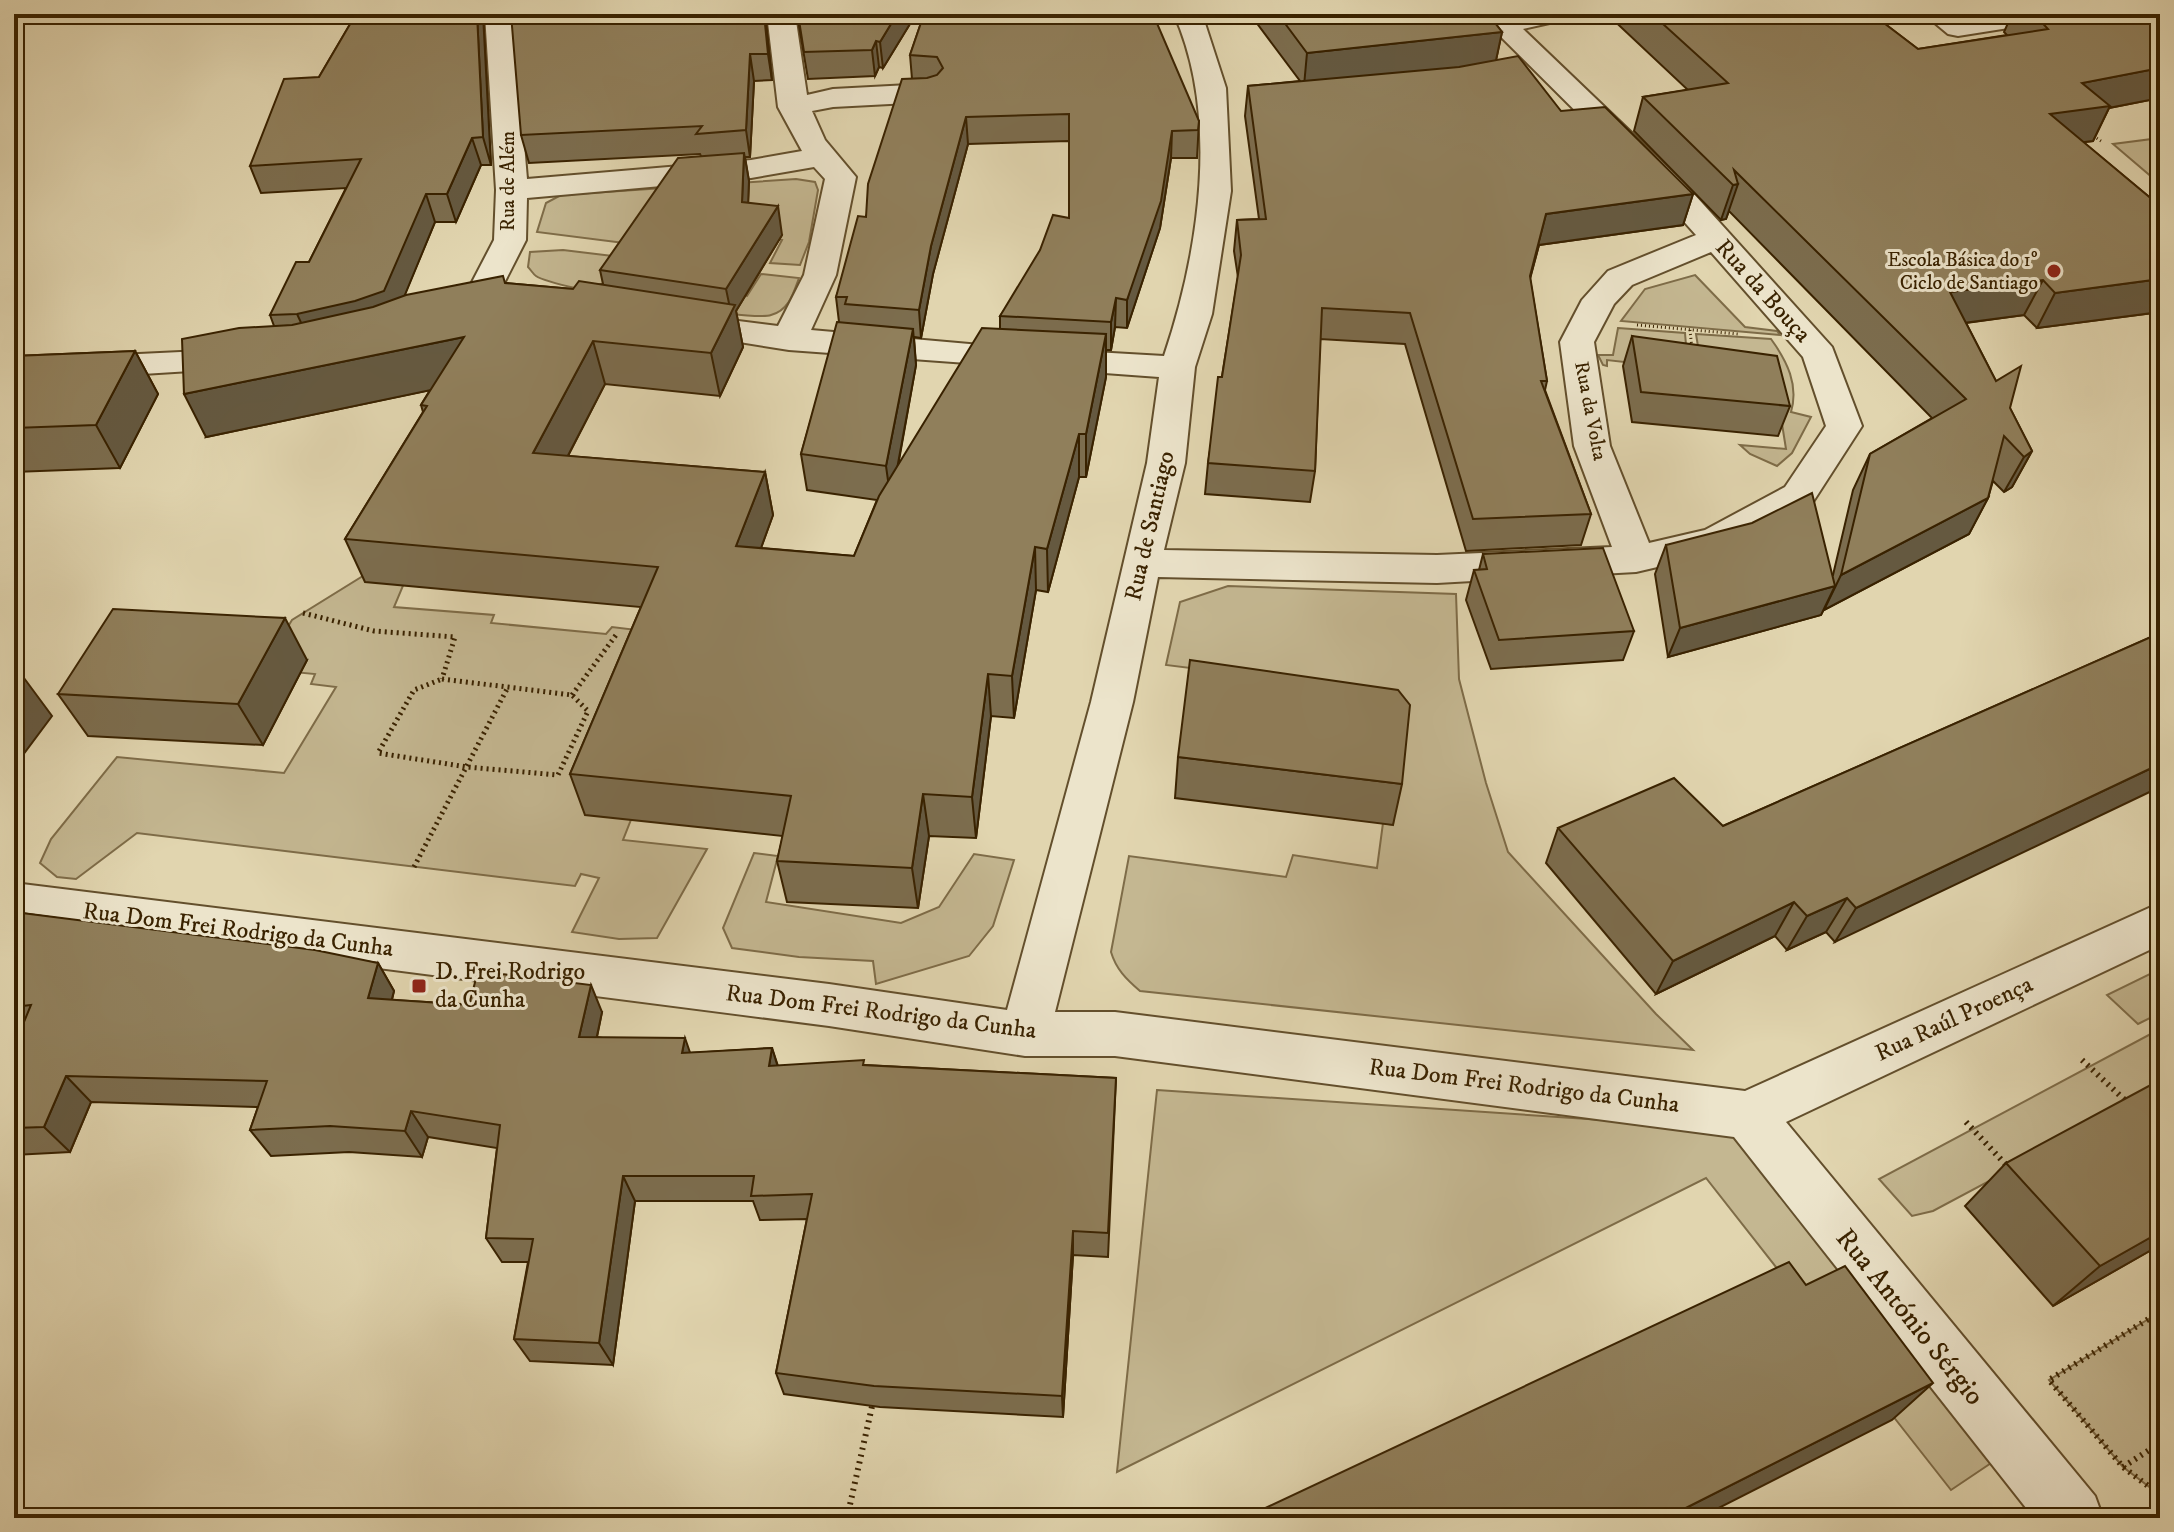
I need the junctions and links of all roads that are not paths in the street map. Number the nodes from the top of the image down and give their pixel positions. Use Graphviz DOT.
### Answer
graph roads {
  1 [pos="499,14"];
  2 [pos="781,14"];
  3 [pos="1188,14"];
  4 [pos="1553,14"];
  5 [pos="1938,14"];
  6 [pos="2047,14"];
  7 [pos="1497,19"];
  8 [pos="928,93"];
  9 [pos="793,107"];
  10 [pos="818,157"];
  11 [pos="512,190"];
  12 [pos="1716,239"];
  13 [pos="654,319"];
  14 [pos="417,325"];
  15 [pos="789,340"];
  16 [pos="279,357"];
  17 [pos="1178,367"];
  18 [pos="14,371"];
  19 [pos="1636,559"];
  20 [pos="1141,563"];
  21 [pos="14,902"];
  22 [pos="2160,923"];
  23 [pos="1025,1034"];
  24 [pos="1748,1115"];
  25 [pos="2054,1512"];
  1 -- 11 [label="street, Rua de Além"];
  2 -- 9 [label="street"];
  3 -- 17 [label="street, Rua de Santiago"];
  4 -- 7 [label="street"];
  5 -- 6 [label="street"];
  7 -- 12 [label="street, Rua da Bouça"];
  8 -- 9 [label="street"];
  9 -- 10 [label="street"];
  10 -- 11 [label="street"];
  10 -- 15 [label="street"];
  11 -- 14 [label="street, Rua de Além"];
  12 -- 19 [label="street, Rua da Volta"];
  12 -- 19 [label="street, Rua da Bouça"];
  13 -- 15 [label="street"];
  15 -- 17 [label="street"];
  16 -- 18 [label="street"];
  17 -- 20 [label="street, Rua de Santiago"];
  19 -- 20 [label="street, Rua da Bouça"];
  20 -- 23 [label="street, Rua de Santiago"];
  21 -- 23 [label="street, Rua Dom Frei Rodrigo da Cunha"];
  22 -- 24 [label="street, Rua Raúl Proença"];
  23 -- 24 [label="street, Rua Dom Frei Rodrigo da Cunha"];
  24 -- 25 [label="street, Rua António Sérgio"];
}
